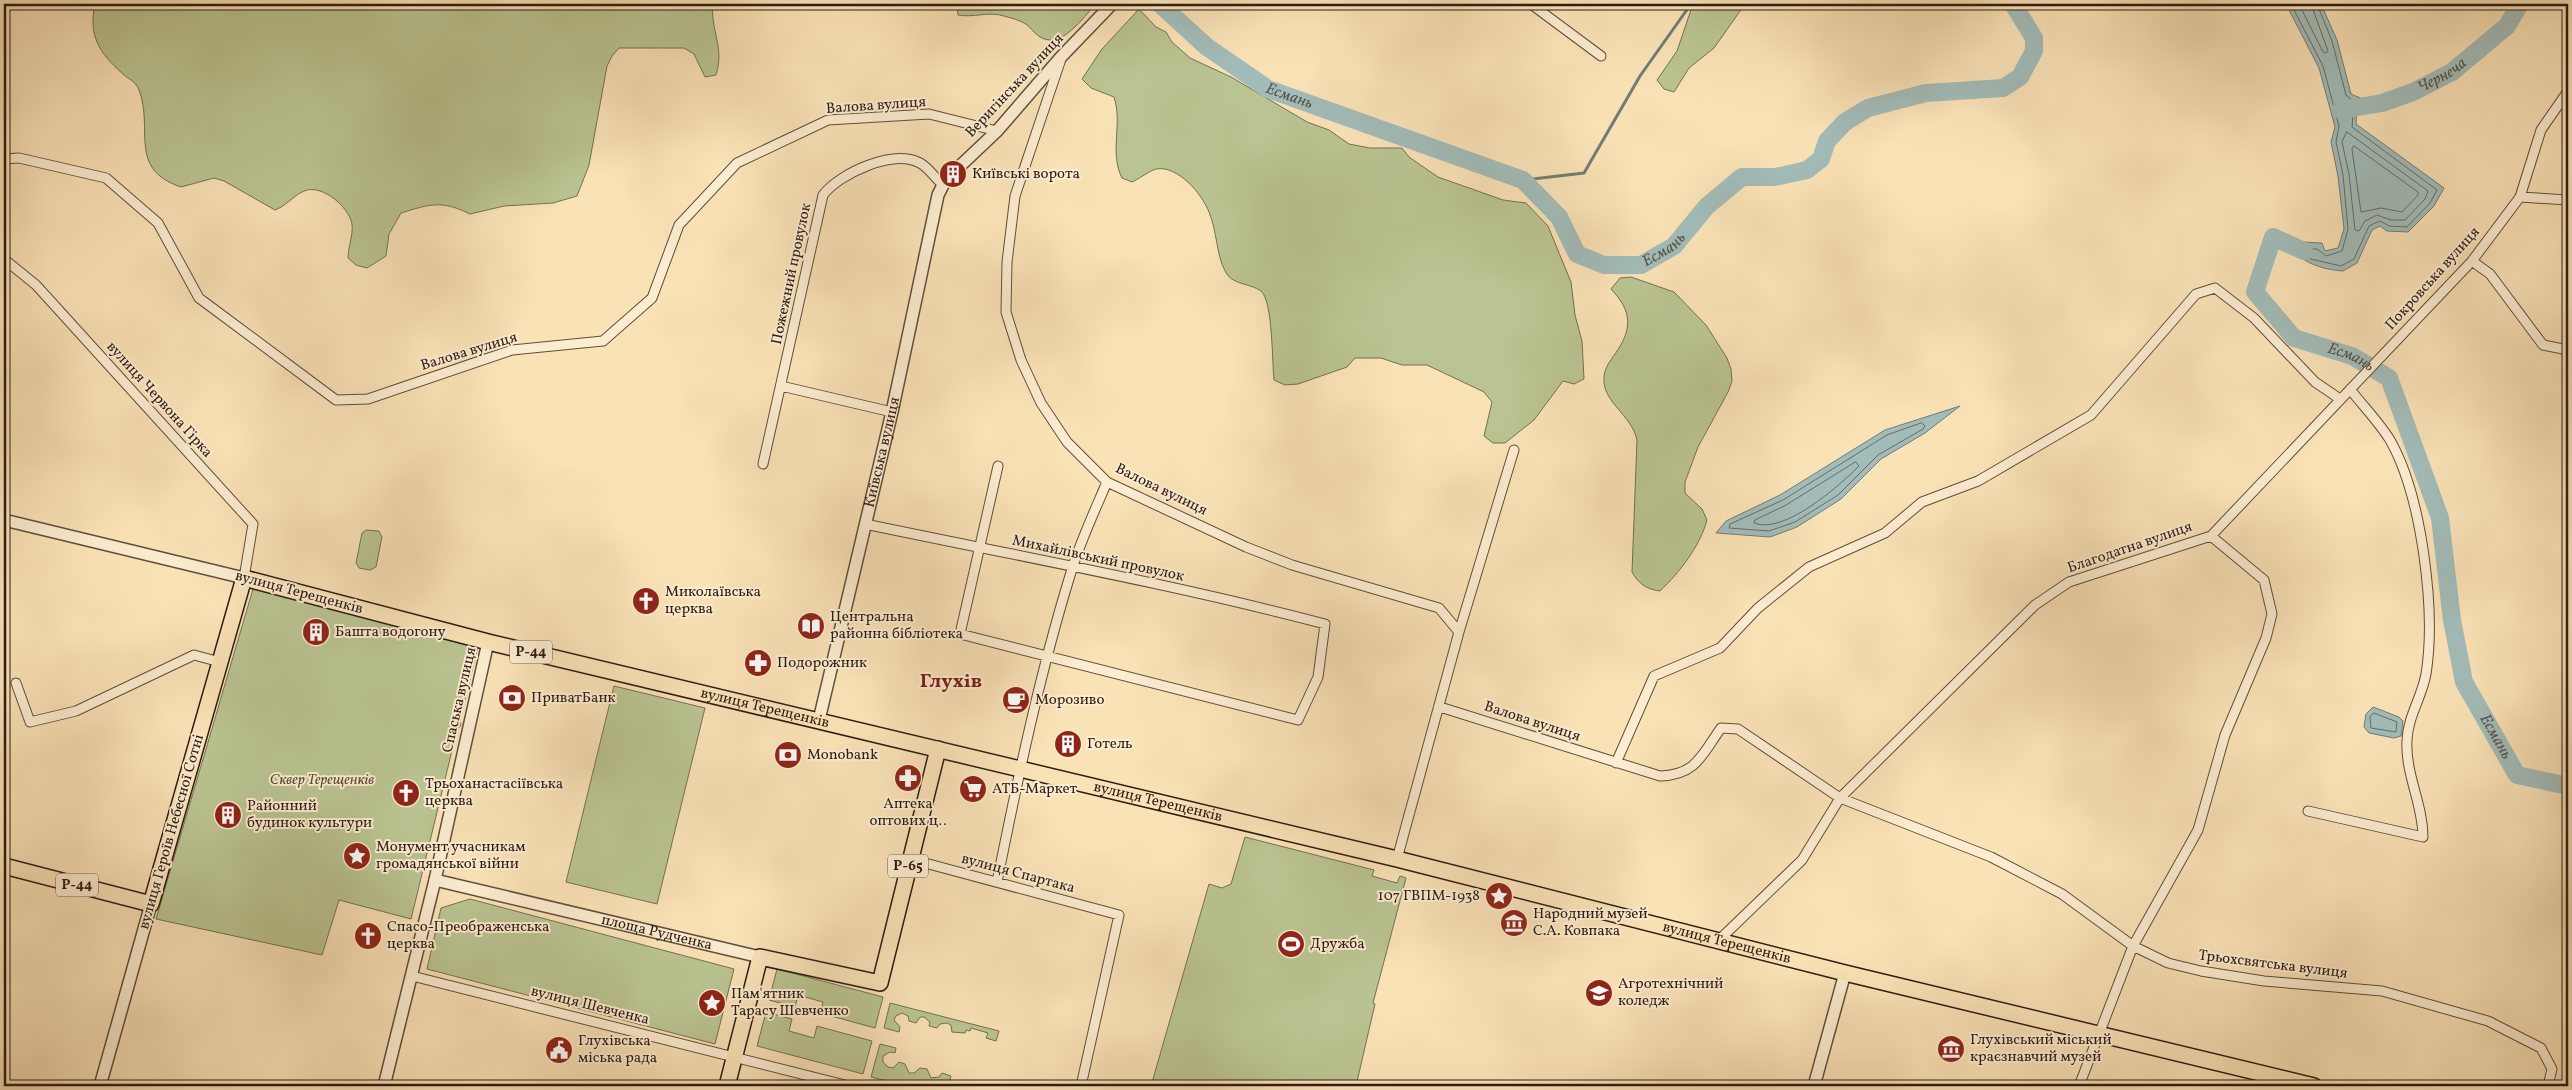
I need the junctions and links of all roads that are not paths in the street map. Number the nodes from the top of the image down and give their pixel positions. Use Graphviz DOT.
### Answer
graph roads {
  1 [pos="1112,4"];
  2 [pos="1531,4"];
  3 [pos="1601,56"];
  4 [pos="1061,57"];
  5 [pos="2568,91"];
  6 [pos="997,131"];
  7 [pos="4,159"];
  8 [pos="960,166"];
  9 [pos="943,183"];
  10 [pos="2520,197"];
  11 [pos="2568,200"];
  12 [pos="4,259"];
  13 [pos="2472,261"];
  14 [pos="2568,350"];
  15 [pos="2358,382"];
  16 [pos="781,386"];
  17 [pos="2350,389"];
  18 [pos="2340,399"];
  19 [pos="892,412"];
  20 [pos="1514,450"];
  21 [pos="763,464"];
  22 [pos="998,466"];
  23 [pos="1107,482"];
  24 [pos="4,520"];
  25 [pos="865,524"];
  26 [pos="2211,536"];
  27 [pos="978,548"];
  28 [pos="1072,568"];
  29 [pos="244,578"];
  30 [pos="1459,632"];
  31 [pos="488,642"];
  32 [pos="1047,658"];
  33 [pos="220,662"];
  34 [pos="16,683"];
  35 [pos="1440,707"];
  36 [pos="819,720"];
  37 [pos="938,749"];
  38 [pos="1616,763"];
  39 [pos="1019,768"];
  40 [pos="1840,798"];
  41 [pos="2308,811"];
  42 [pos="910,859"];
  43 [pos="1397,859"];
  44 [pos="4,866"];
  45 [pos="434,880"];
  46 [pos="997,882"];
  47 [pos="151,904"];
  48 [pos="1718,941"];
  49 [pos="2133,946"];
  50 [pos="760,957"];
  51 [pos="1845,973"];
  52 [pos="412,976"];
  53 [pos="2099,1034"];
  54 [pos="734,1056"];
  55 [pos="100,1086"];
  56 [pos="384,1086"];
  57 [pos="727,1086"];
  58 [pos="849,1086"];
  59 [pos="1081,1086"];
  60 [pos="1814,1086"];
  61 [pos="2079,1086"];
  62 [pos="2314,1086"];
  63 [pos="2548,1086"];
  1 -- 4 [label="street, Веригінська вулиця"];
  2 -- 3 [label="street"];
  4 -- 6 [label="street, Веригінська вулиця"];
  4 -- 23 [label="street, Валова вулиця"];
  5 -- 10 [label="street, Покровська вулиця"];
  6 -- 7 [label="street, Валова вулиця"];
  6 -- 8 [label="street, Веригінська вулиця"];
  9 -- 16 [label="street, Пожежний провулок"];
  9 -- 19 [label="street, Київська вулиця"];
  10 -- 11 [label="street"];
  10 -- 13 [label="street, Покровська вулиця"];
  12 -- 29 [label="street, вулиця Червона Гірка"];
  13 -- 14 [label="street"];
  13 -- 15 [label="street, Покровська вулиця"];
  15 -- 17 [label="street, Благодатна вулиця"];
  16 -- 19 [label="street"];
  16 -- 21 [label="street, Пожежний провулок"];
  17 -- 18 [label="street, Благодатна вулиця"];
  17 -- 41 [label="street"];
  18 -- 26 [label="street, Благодатна вулиця"];
  18 -- 38 [label="street"];
  19 -- 25 [label="street, Київська вулиця"];
  20 -- 30 [label="street"];
  22 -- 27 [label="street"];
  23 -- 28 [label="street"];
  23 -- 30 [label="street, Валова вулиця"];
  24 -- 29 [label="street, вулиця Терещенків"];
  25 -- 27 [label="street, Михайлівський провулок"];
  25 -- 36 [label="street, Київська вулиця"];
  26 -- 40 [label="street, Благодатна вулиця"];
  26 -- 49 [label="street"];
  27 -- 28 [label="street, Михайлівський провулок"];
  27 -- 32 [label="street"];
  28 -- 32 [label="street"];
  28 -- 32 [label="street, Михайлівський провулок"];
  29 -- 31 [label="main road, вулиця Терещенків / Р-44"];
  29 -- 33 [label="main road, вулиця Героїв Небесної Сотні"];
  30 -- 35 [label="street"];
  31 -- 36 [label="main road, вулиця Терещенків / Р-44"];
  31 -- 45 [label="street, Спаська вулиця"];
  32 -- 39 [label="street"];
  33 -- 34 [label="street"];
  33 -- 47 [label="main road, вулиця Героїв Небесної Сотні"];
  35 -- 38 [label="street, Валова вулиця"];
  35 -- 43 [label="street"];
  36 -- 37 [label="main road, вулиця Терещенків / Р-44"];
  37 -- 39 [label="main road, вулиця Терещенків"];
  37 -- 42 [label="main road, Р-65"];
  38 -- 40 [label="street"];
  39 -- 43 [label="main road, вулиця Терещенків"];
  39 -- 46 [label="street"];
  40 -- 48 [label="street, Благодатна вулиця"];
  40 -- 49 [label="street, Трьохсвятська вулиця"];
  42 -- 46 [label="street, вулиця Спартака"];
  42 -- 50 [label="main road, площа Рудченка / Р-65"];
  43 -- 48 [label="main road, вулиця Терещенків"];
  44 -- 47 [label="main road, Р-44"];
  45 -- 50 [label="street, площа Рудченка"];
  45 -- 52 [label="street, Спаська вулиця"];
  46 -- 59 [label="street, вулиця Спартака"];
  47 -- 55 [label="street, вулиця Героїв Небесної Сотні"];
  48 -- 51 [label="main road, вулиця Терещенків"];
  49 -- 53 [label="street"];
  49 -- 63 [label="street, Трьохсвятська вулиця"];
  50 -- 54 [label="main road"];
  51 -- 53 [label="main road, вулиця Терещенків"];
  51 -- 60 [label="street"];
  52 -- 54 [label="street, вулиця Шевченка"];
  52 -- 56 [label="street, Спаська вулиця"];
  53 -- 61 [label="street"];
  53 -- 62 [label="main road, вулиця Терещенків"];
  54 -- 57 [label="main road"];
  54 -- 58 [label="street, вулиця Шевченка"];
}
